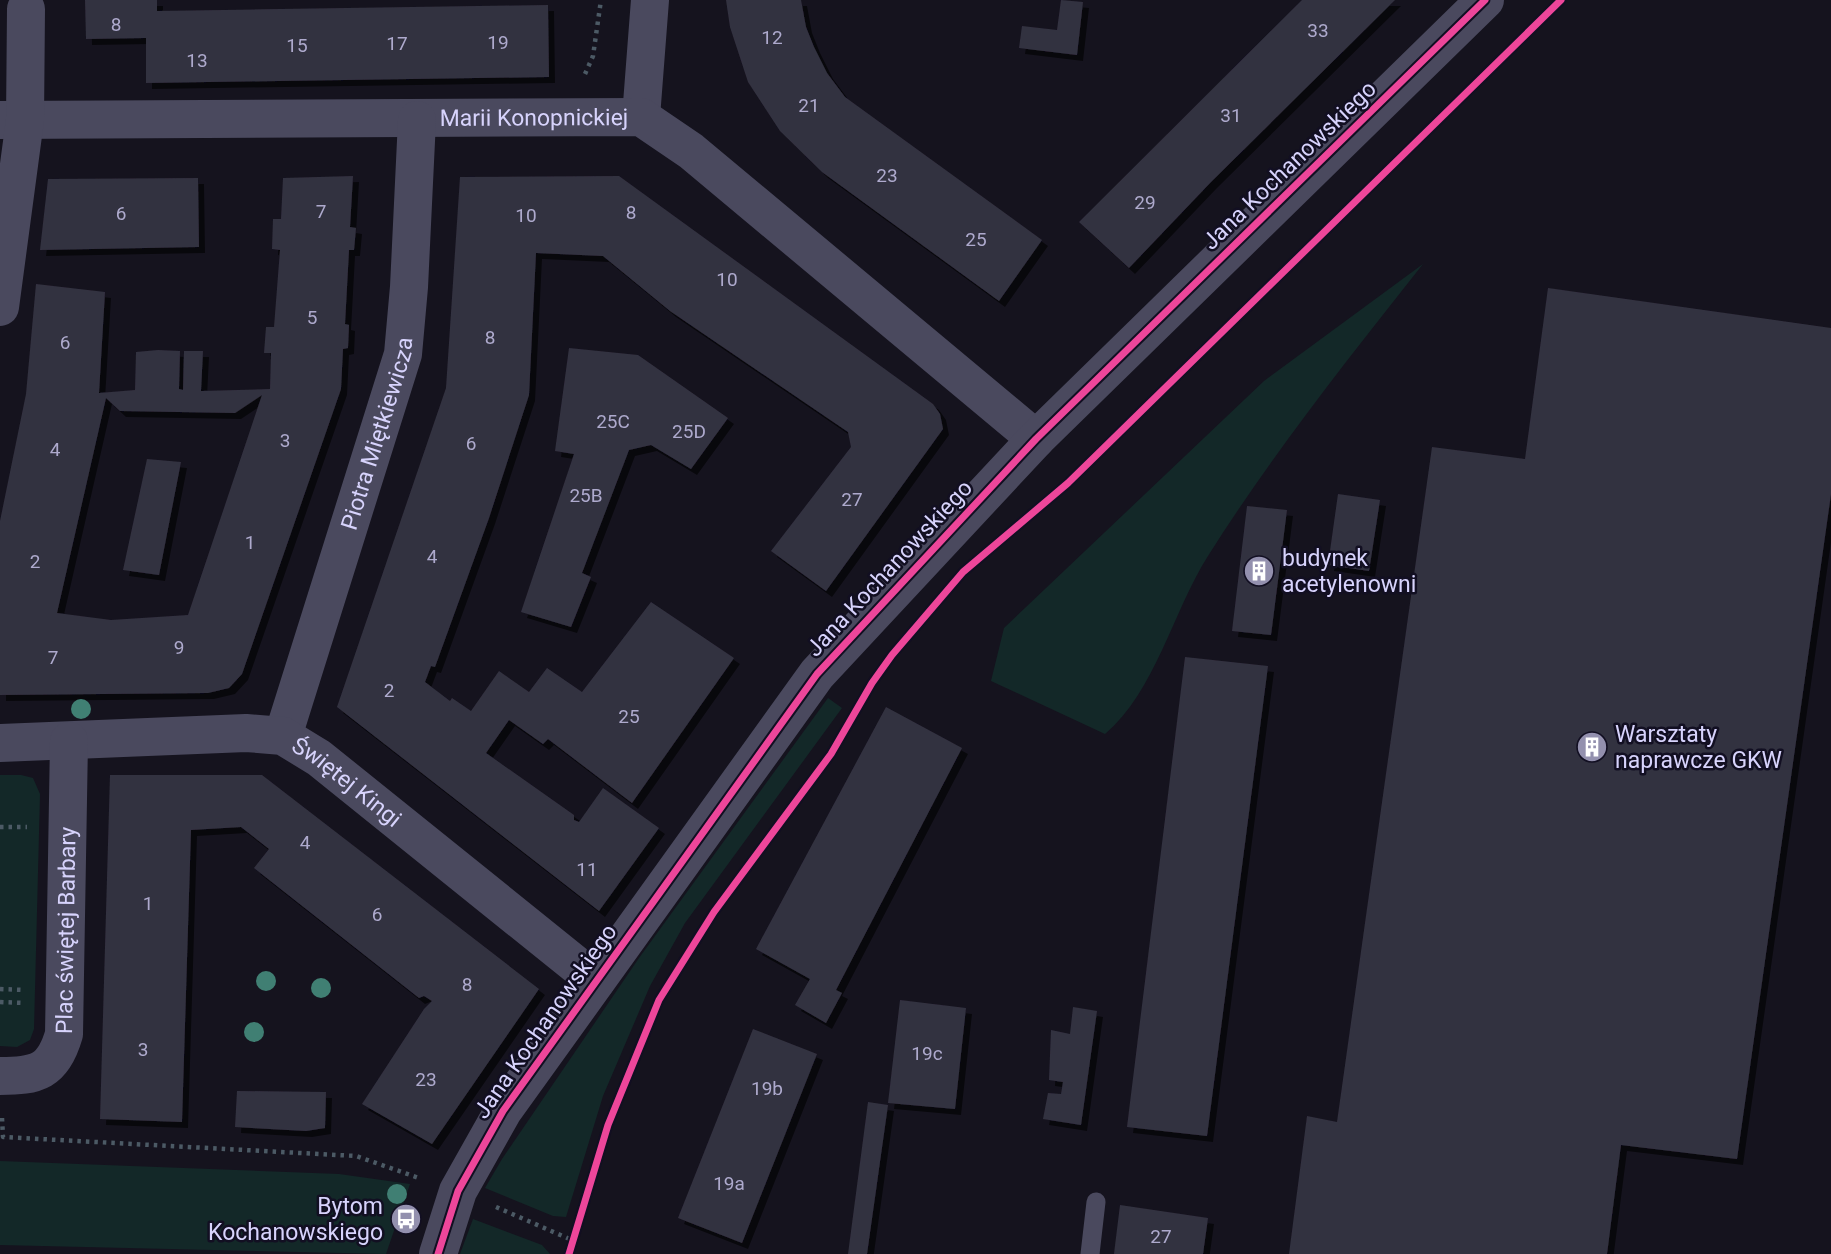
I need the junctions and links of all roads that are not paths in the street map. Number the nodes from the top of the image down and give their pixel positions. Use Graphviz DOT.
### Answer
graph roads {
  1 [pos="650,0"];
  2 [pos="1485,0"];
  3 [pos="26,9"];
  4 [pos="641,117"];
  5 [pos="12,120"];
  6 [pos="417,120"];
  7 [pos="0,307"];
  8 [pos="1035,439"];
  9 [pos="283,736"];
  10 [pos="69,741"];
  11 [pos="0,743"];
  12 [pos="596,981"];
  13 [pos="1,1076"];
  14 [pos="1096,1202"];
  15 [pos="438,1254"];
  16 [pos="1090,1254"];
  1 -- 4 [label="street"];
  2 -- 8 [label="street, Jana Kochanowskiego"];
  3 -- 5 [label="street"];
  4 -- 6 [label="street, Marii Konopnickiej"];
  4 -- 8 [label="street, Marii Konopnickiej"];
  5 -- 6 [label="street, Marii Konopnickiej"];
  5 -- 7 [label="street"];
  6 -- 9 [label="street, Piotra Miętkiewicza"];
  8 -- 12 [label="street, Jana Kochanowskiego"];
  9 -- 10 [label="street, Świętej Kingi"];
  9 -- 12 [label="street, Świętej Kingi"];
  10 -- 11 [label="street, Świętej Kingi"];
  10 -- 13 [label="street, Plac świętej Barbary"];
  12 -- 15 [label="street, Jana Kochanowskiego"];
  14 -- 16 [label="lane"];
}
